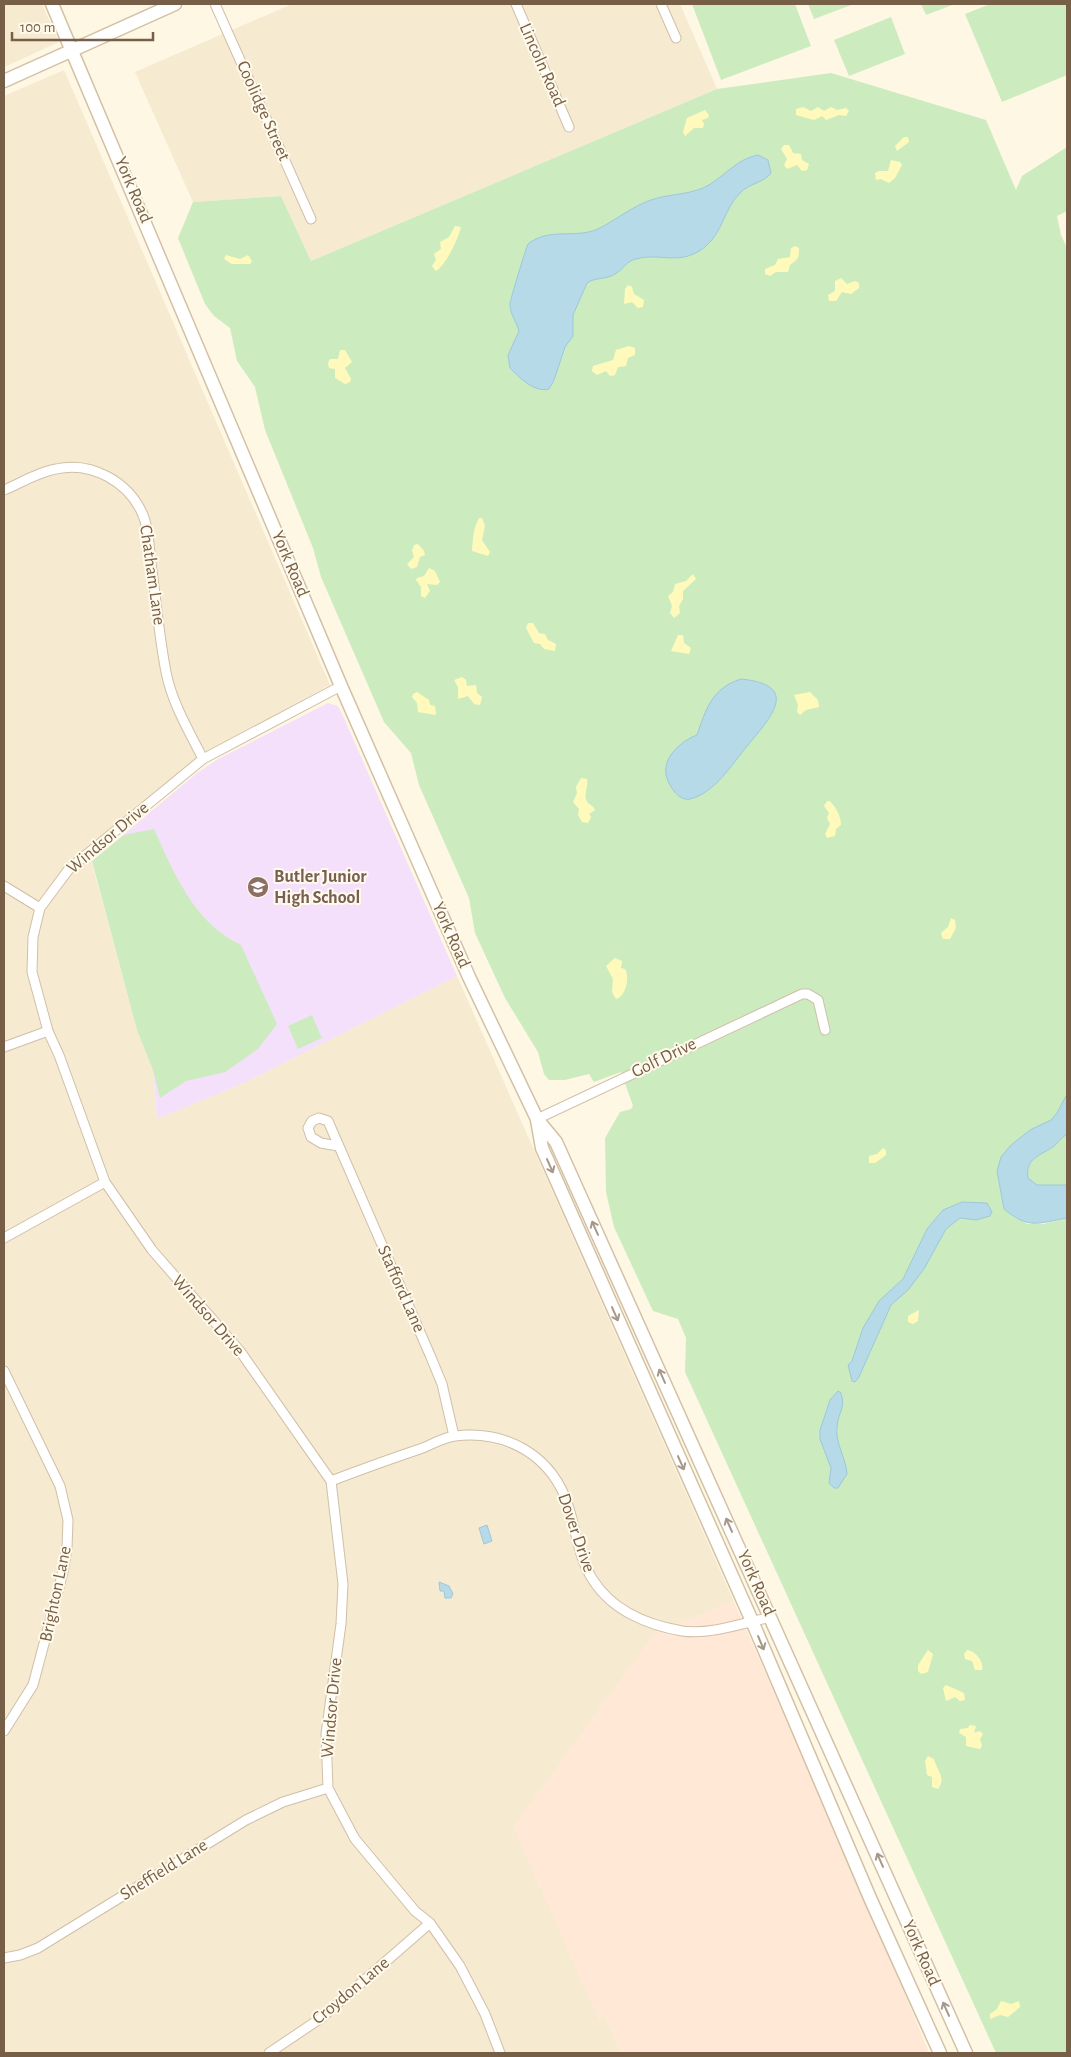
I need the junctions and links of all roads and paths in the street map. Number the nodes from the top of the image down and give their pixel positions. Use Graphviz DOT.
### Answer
graph roads {
  1 [pos="52,4"];
  2 [pos="175,4"];
  3 [pos="215,4"];
  4 [pos="516,4"];
  5 [pos="661,4"];
  6 [pos="676,38"];
  7 [pos="73,49"];
  8 [pos="4,81"];
  9 [pos="569,127"];
  10 [pos="310,218"];
  11 [pos="4,490"];
  12 [pos="341,686"];
  13 [pos="204,759"];
  14 [pos="4,886"];
  15 [pos="40,908"];
  16 [pos="825,1030"];
  17 [pos="48,1031"];
  18 [pos="4,1047"];
  19 [pos="537,1119"];
  20 [pos="338,1146"];
  21 [pos="106,1182"];
  22 [pos="4,1238"];
  23 [pos="4,1371"];
  24 [pos="454,1436"];
  25 [pos="331,1481"];
  26 [pos="771,1617"];
  27 [pos="752,1621"];
  28 [pos="4,1731"];
  29 [pos="328,1788"];
  30 [pos="430,1923"];
  31 [pos="4,1958"];
  32 [pos="269,2053"];
  33 [pos="500,2053"];
  34 [pos="940,2053"];
  35 [pos="966,2053"];
  1 -- 7 [label="main road, York Road"];
  2 -- 7 [label="main road"];
  3 -- 10 [label="street, Coolidge Street"];
  4 -- 9 [label="street, Lincoln Road"];
  5 -- 6 [label="street"];
  7 -- 8 [label="main road"];
  7 -- 12 [label="main road, York Road"];
  11 -- 13 [label="street, Chatham Lane"];
  12 -- 13 [label="street, Windsor Drive"];
  12 -- 19 [label="main road, York Road"];
  13 -- 15 [label="street, Windsor Drive"];
  14 -- 15 [label="street"];
  15 -- 17 [label="street, Windsor Drive"];
  16 -- 19 [label="street, Golf Drive"];
  17 -- 18 [label="street"];
  17 -- 21 [label="street, Windsor Drive"];
  26 -- 19 [label="main road, York Road, one-way"];
  19 -- 27 [label="main road, York Road, one-way"];
  20 -- 24 [label="street, Stafford Lane"];
  21 -- 22 [label="street"];
  21 -- 25 [label="street, Windsor Drive"];
  23 -- 28 [label="street, Brighton Lane"];
  24 -- 25 [label="street, Dover Drive"];
  24 -- 27 [label="street, Dover Drive"];
  25 -- 29 [label="street, Windsor Drive"];
  26 -- 27 [label="street, Dover Drive"];
  35 -- 26 [label="main road, York Road, one-way"];
  27 -- 34 [label="main road, York Road, one-way"];
  29 -- 30 [label="street, Windsor Drive"];
  29 -- 31 [label="street, Sheffield Lane"];
  30 -- 32 [label="street, Croydon Lane"];
  30 -- 33 [label="street, Windsor Drive"];
}
